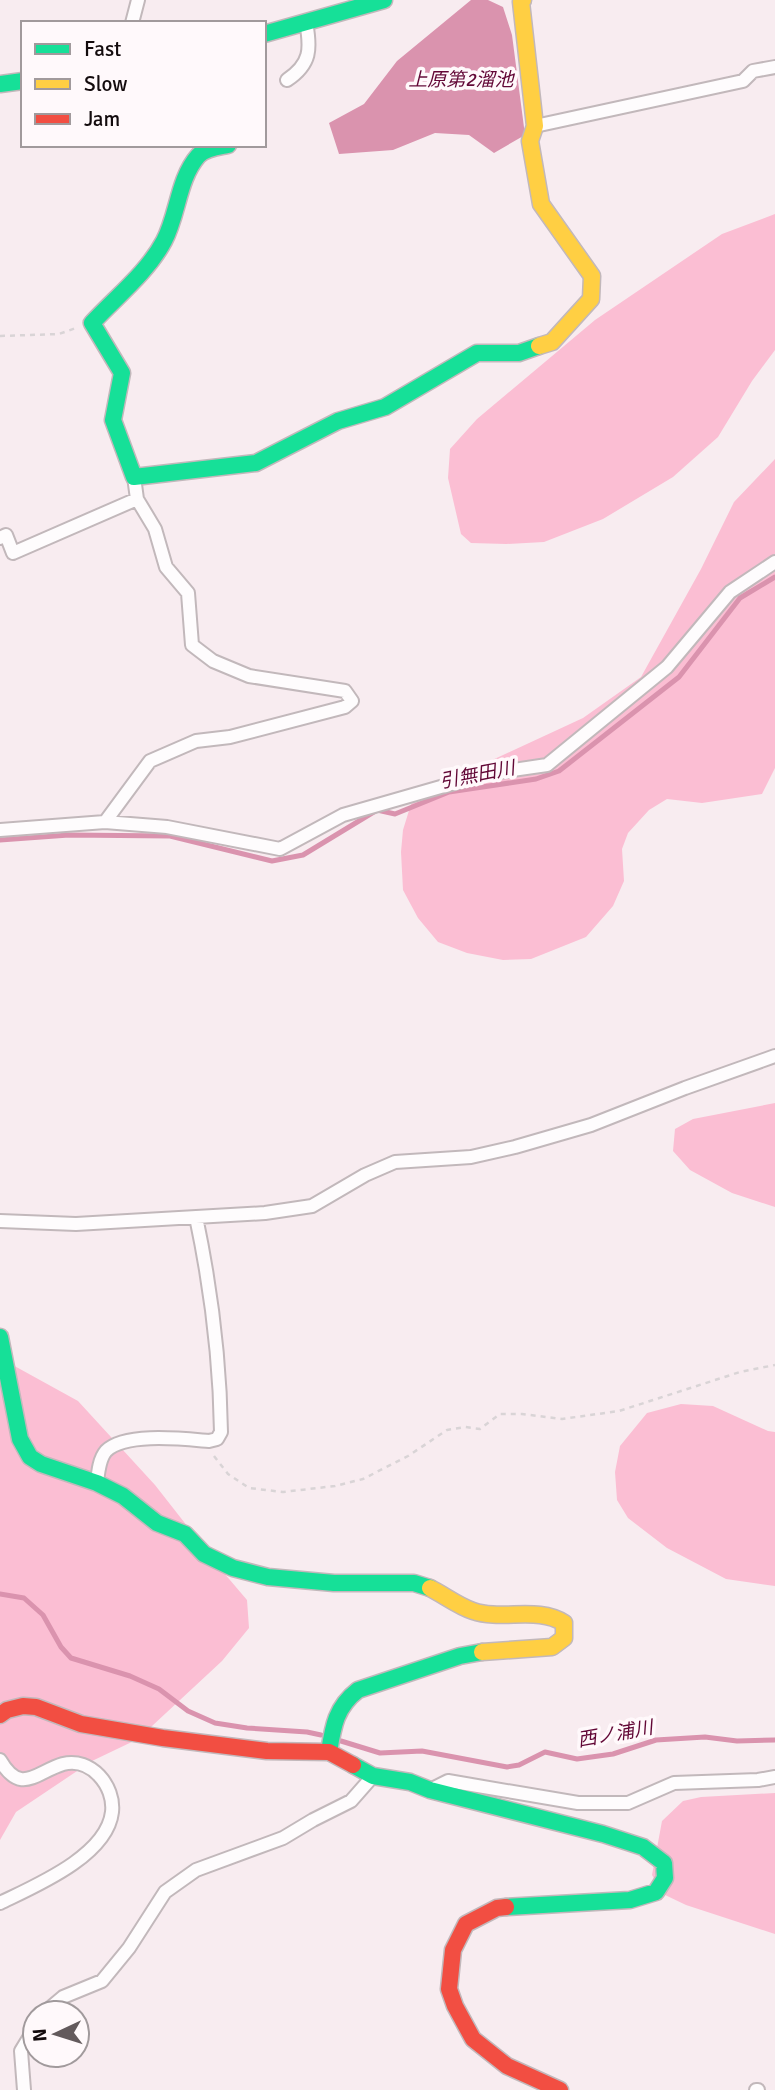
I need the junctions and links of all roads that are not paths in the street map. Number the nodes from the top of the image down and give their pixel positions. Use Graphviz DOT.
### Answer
graph roads {
  1 [pos="138,0"];
  2 [pos="384,0"];
  3 [pos="523,0"];
  4 [pos="133,21"];
  5 [pos="306,22"];
  6 [pos="266,33"];
  7 [pos="775,67"];
  8 [pos="287,80"];
  9 [pos="21,81"];
  10 [pos="0,84"];
  11 [pos="536,126"];
  12 [pos="217,147"];
  13 [pos="134,477"];
  14 [pos="137,499"];
  15 [pos="0,538"];
  16 [pos="775,562"];
  17 [pos="105,822"];
  18 [pos="0,830"];
  19 [pos="775,1056"];
  20 [pos="196,1217"];
  21 [pos="0,1222"];
  22 [pos="0,1337"];
  23 [pos="97,1483"];
  24 [pos="0,1716"];
  25 [pos="328,1752"];
  26 [pos="0,1760"];
  27 [pos="373,1776"];
  28 [pos="775,1777"];
  29 [pos="430,1790"];
  30 [pos="0,1903"];
  31 [pos="61,1999"];
  32 [pos="22,2069"];
  33 [pos="24,2090"];
  34 [pos="561,2090"];
  1 -- 4 [label="street"];
  2 -- 5 [label="street"];
  3 -- 11 [label="street"];
  5 -- 6 [label="street"];
  5 -- 8 [label="street"];
  7 -- 11 [label="street"];
  9 -- 10 [label="street"];
  11 -- 13 [label="street"];
  12 -- 13 [label="street"];
  13 -- 14 [label="street"];
  14 -- 15 [label="street"];
  14 -- 17 [label="street"];
  16 -- 17 [label="street"];
  17 -- 18 [label="street"];
  19 -- 20 [label="street"];
  20 -- 21 [label="street"];
  20 -- 23 [label="street"];
  22 -- 23 [label="street"];
  23 -- 25 [label="street"];
  24 -- 25 [label="street"];
  25 -- 27 [label="street"];
  26 -- 30 [label="street"];
  27 -- 29 [label="street"];
  27 -- 31 [label="street"];
  28 -- 29 [label="street"];
  29 -- 34 [label="street"];
  32 -- 33 [label="street"];
}
